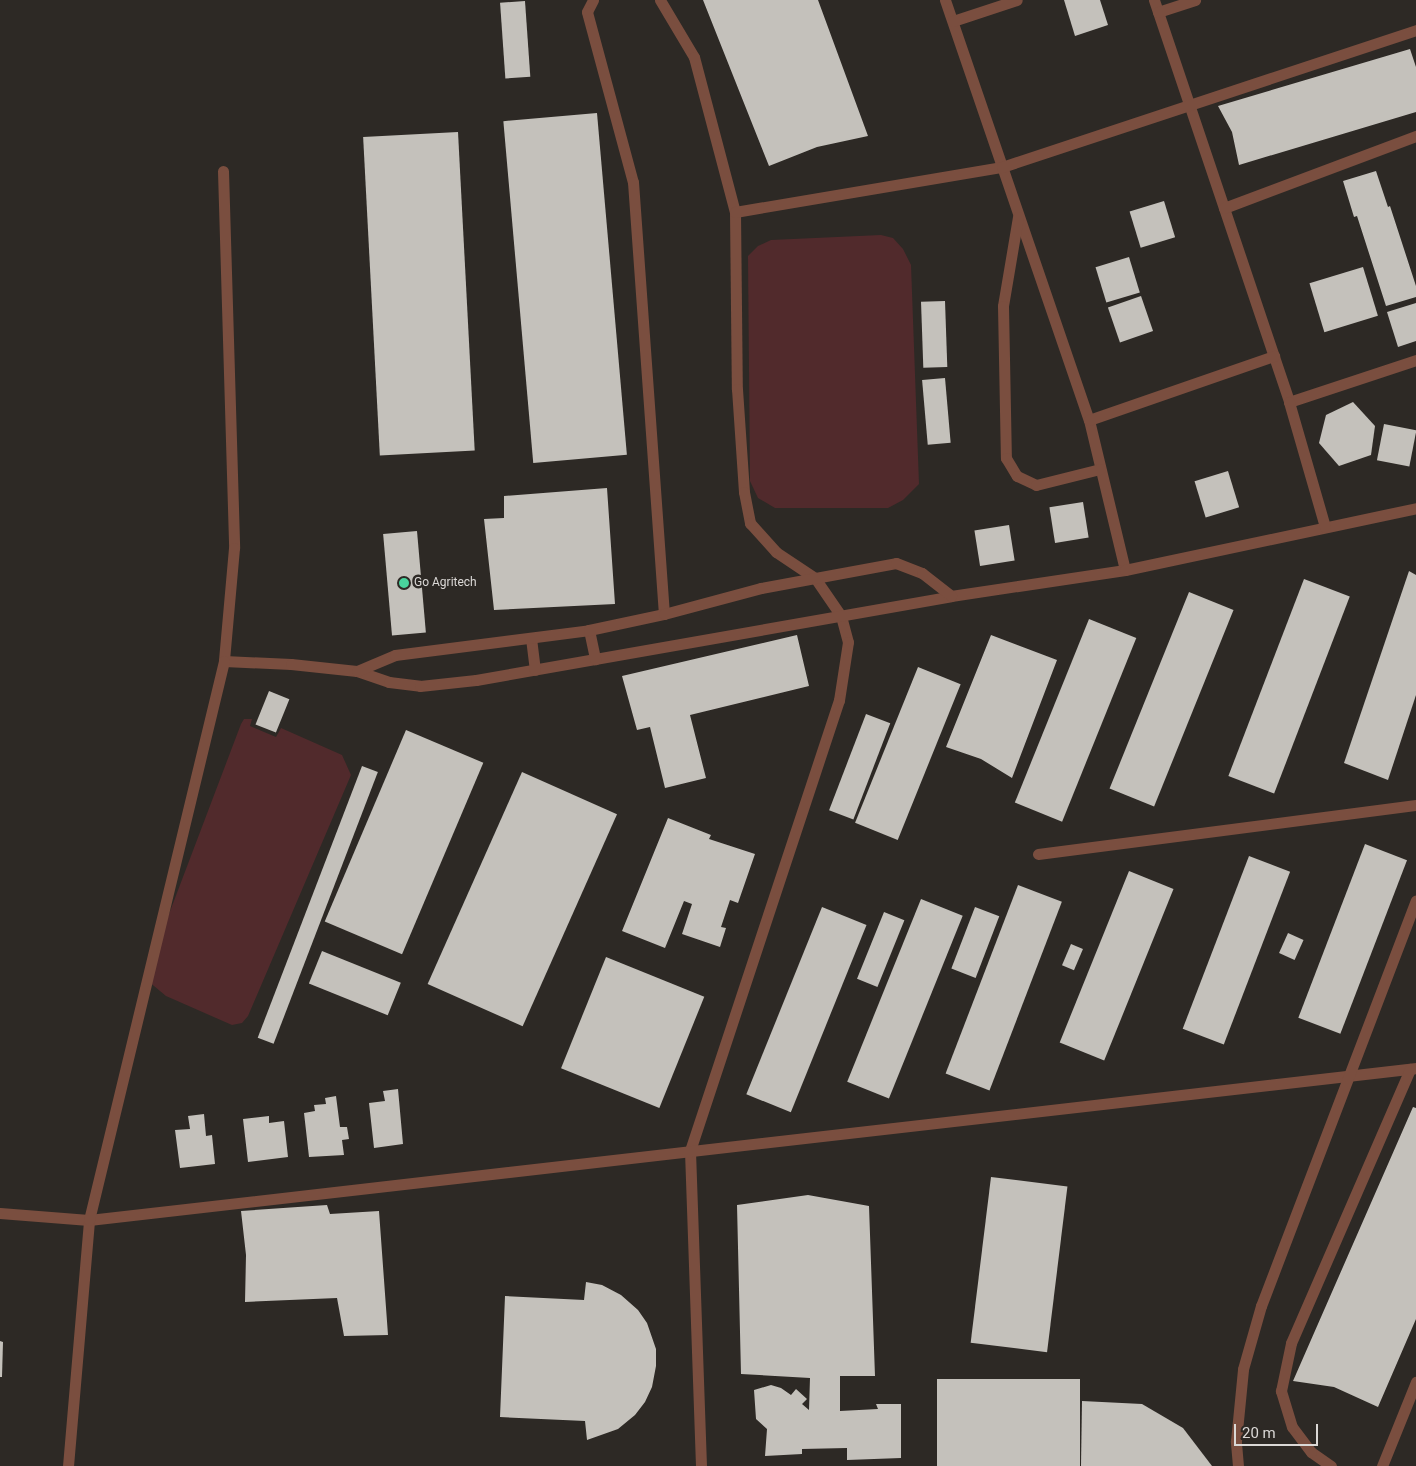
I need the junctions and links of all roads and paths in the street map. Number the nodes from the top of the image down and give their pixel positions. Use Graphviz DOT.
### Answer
graph roads {
  1 [pos="593,0"];
  2 [pos="660,0"];
  3 [pos="945,0"];
  4 [pos="1017,0"];
  5 [pos="1154,0"];
  6 [pos="1195,0"];
  7 [pos="1158,12"];
  8 [pos="953,21"];
  9 [pos="1416,30"];
  10 [pos="1189,104"];
  11 [pos="1416,136"];
  12 [pos="1002,167"];
  13 [pos="223,171"];
  14 [pos="1224,208"];
  15 [pos="735,212"];
  16 [pos="1019,214"];
  17 [pos="1274,356"];
  18 [pos="1416,360"];
  19 [pos="1289,402"];
  20 [pos="1088,420"];
  21 [pos="1100,469"];
  22 [pos="1416,508"];
  23 [pos="1325,528"];
  24 [pos="1125,570"];
  25 [pos="815,578"];
  26 [pos="951,596"];
  27 [pos="664,614"];
  28 [pos="841,616"];
  29 [pos="589,630"];
  30 [pos="531,638"];
  31 [pos="595,659"];
  32 [pos="224,661"];
  33 [pos="535,670"];
  34 [pos="357,671"];
  35 [pos="1416,804"];
  36 [pos="1038,854"];
  37 [pos="1416,901"];
  38 [pos="1413,1069"];
  39 [pos="1348,1076"];
  40 [pos="690,1151"];
  41 [pos="0,1213"];
  42 [pos="89,1220"];
  43 [pos="1416,1382"];
  44 [pos="68,1466"];
  45 [pos="701,1466"];
  46 [pos="1238,1466"];
  47 [pos="1331,1466"];
  48 [pos="1382,1466"];
  1 -- 27 [label="lane"];
  2 -- 15 [label="lane"];
  3 -- 8 [label="lane"];
  4 -- 8 [label="lane"];
  5 -- 7 [label="lane"];
  6 -- 7 [label="lane"];
  7 -- 10 [label="lane"];
  8 -- 12 [label="lane"];
  9 -- 10 [label="lane"];
  10 -- 12 [label="lane"];
  10 -- 14 [label="lane"];
  11 -- 14 [label="lane"];
  12 -- 15 [label="lane"];
  12 -- 16 [label="lane"];
  13 -- 32 [label="lane"];
  14 -- 17 [label="lane"];
  15 -- 25 [label="lane"];
  16 -- 20 [label="lane"];
  16 -- 21 [label="lane"];
  17 -- 19 [label="lane"];
  17 -- 20 [label="lane"];
  18 -- 19 [label="lane"];
  19 -- 23 [label="lane"];
  20 -- 21 [label="lane"];
  21 -- 24 [label="lane"];
  22 -- 23 [label="lane"];
  23 -- 24 [label="lane"];
  24 -- 26 [label="lane"];
  25 -- 26 [label="lane"];
  25 -- 27 [label="lane"];
  25 -- 28 [label="lane"];
  26 -- 28 [label="lane"];
  27 -- 29 [label="lane"];
  28 -- 31 [label="lane"];
  28 -- 40 [label="lane"];
  29 -- 30 [label="lane"];
  29 -- 31 [label="lane"];
  30 -- 33 [label="lane"];
  30 -- 34 [label="lane"];
  31 -- 33 [label="lane"];
  32 -- 34 [label="lane"];
  32 -- 42 [label="lane"];
  33 -- 34 [label="lane"];
  35 -- 36 [label="lane"];
  37 -- 39 [label="lane"];
  38 -- 39 [label="lane"];
  38 -- 47 [label="lane"];
  39 -- 40 [label="lane"];
  39 -- 46 [label="lane"];
  40 -- 42 [label="lane"];
  40 -- 45 [label="lane"];
  41 -- 42 [label="lane"];
  42 -- 44 [label="lane"];
  43 -- 48 [label="lane"];
}
